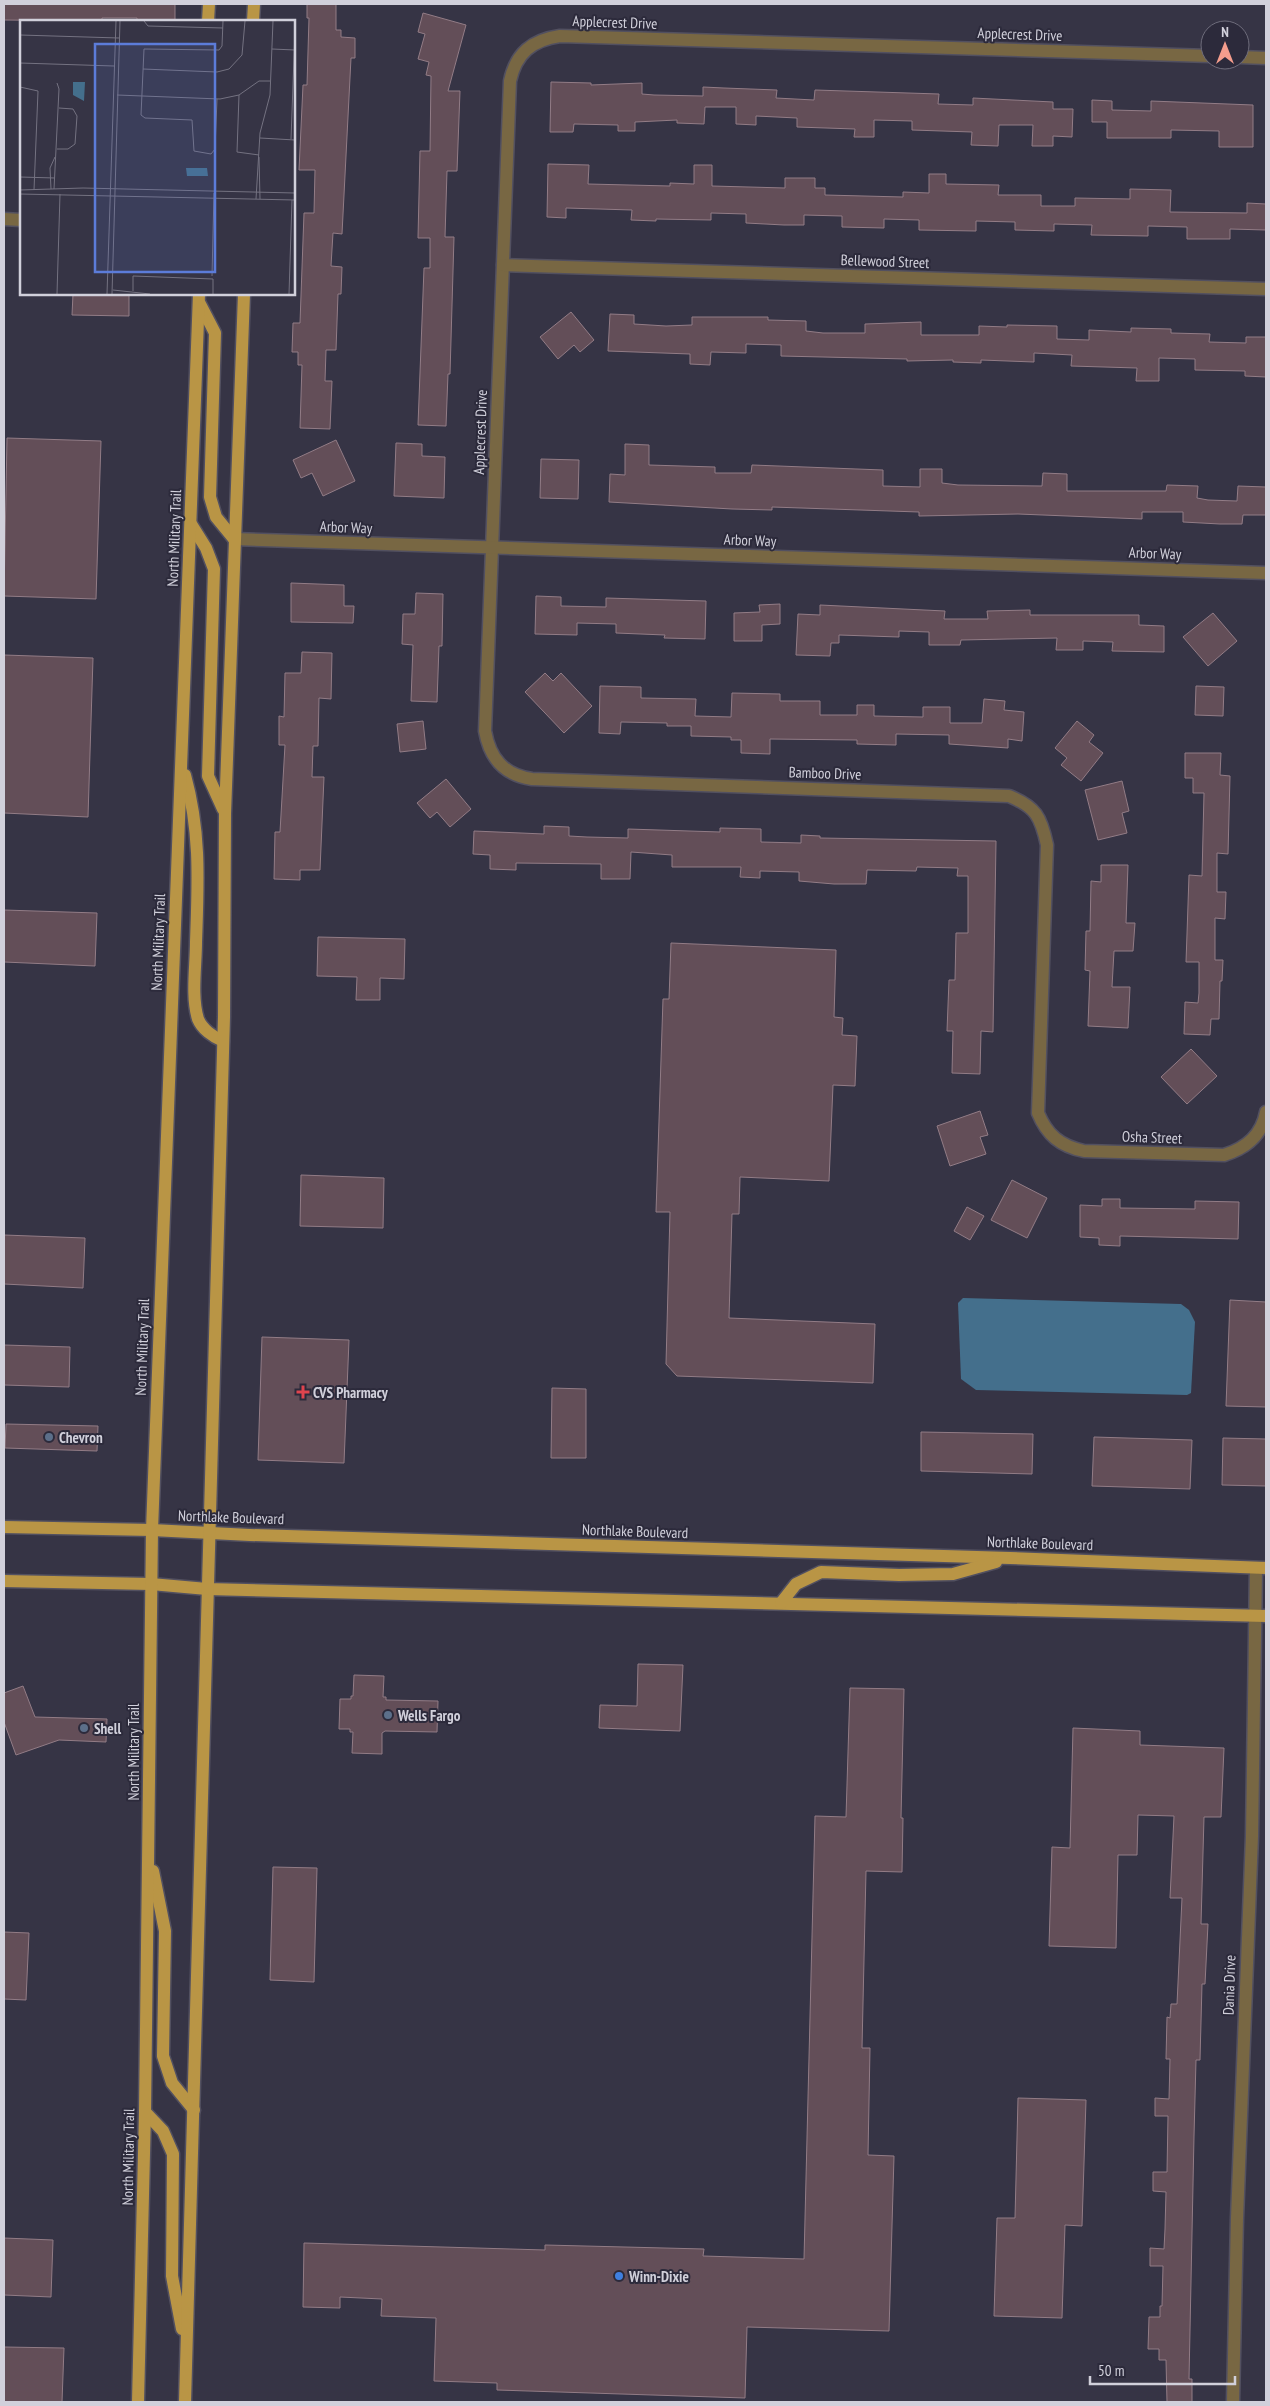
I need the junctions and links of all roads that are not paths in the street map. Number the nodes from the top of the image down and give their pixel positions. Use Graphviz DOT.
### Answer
graph roads {
  1 [pos="209,4"];
  2 [pos="254,4"];
  3 [pos="208,20"];
  4 [pos="253,20"];
  5 [pos="1200,56"];
  6 [pos="1250,57"];
  7 [pos="1266,58"];
  8 [pos="4,219"];
  9 [pos="20,220"];
  10 [pos="503,265"];
  11 [pos="1266,289"];
  12 [pos="244,295"];
  13 [pos="199,298"];
  14 [pos="191,524"];
  15 [pos="234,539"];
  16 [pos="492,548"];
  17 [pos="1266,573"];
  18 [pos="181,763"];
  19 [pos="225,814"];
  20 [pos="223,1041"];
  21 [pos="1266,1112"];
  22 [pos="1053,1138"];
  23 [pos="4,1527"];
  24 [pos="152,1530"];
  25 [pos="208,1534"];
  26 [pos="1010,1558"];
  27 [pos="1261,1568"];
  28 [pos="4,1581"];
  29 [pos="151,1584"];
  30 [pos="207,1589"];
  31 [pos="781,1604"];
  32 [pos="1261,1616"];
  33 [pos="148,1844"];
  34 [pos="194,2110"];
  35 [pos="145,2112"];
  36 [pos="186,2359"];
  37 [pos="138,2402"];
  38 [pos="185,2402"];
  39 [pos="1233,2402"];
  1 -- 3 [label="main road"];
  2 -- 4 [label="main road"];
  5 -- 10 [label="street, Applecrest Drive"];
  6 -- 7 [label="street"];
  8 -- 9 [label="street"];
  10 -- 11 [label="street, Bellewood Street"];
  10 -- 16 [label="street, Applecrest Drive"];
  12 -- 15 [label="main road"];
  13 -- 14 [label="main road, North Military Trail"];
  13 -- 15 [label="main road"];
  14 -- 18 [label="main road, North Military Trail"];
  14 -- 19 [label="main road"];
  15 -- 16 [label="street, Arbor Way"];
  15 -- 19 [label="main road"];
  16 -- 17 [label="street, Arbor Way"];
  16 -- 22 [label="street, Bamboo Drive"];
  18 -- 20 [label="main road"];
  18 -- 24 [label="main road, North Military Trail"];
  19 -- 20 [label="main road"];
  20 -- 25 [label="main road"];
  21 -- 22 [label="street, Osha Street"];
  23 -- 24 [label="main road, Northlake Boulevard"];
  24 -- 25 [label="main road, Northlake Boulevard"];
  24 -- 29 [label="main road, North Military Trail"];
  25 -- 26 [label="main road, Northlake Boulevard"];
  25 -- 30 [label="main road"];
  26 -- 27 [label="main road, Northlake Boulevard"];
  26 -- 31 [label="main road"];
  27 -- 32 [label="street, Dania Drive"];
  28 -- 29 [label="main road"];
  29 -- 30 [label="main road"];
  29 -- 33 [label="main road, North Military Trail"];
  30 -- 31 [label="main road"];
  30 -- 34 [label="main road"];
  31 -- 32 [label="main road"];
  32 -- 39 [label="street, Dania Drive"];
  33 -- 34 [label="main road"];
  33 -- 35 [label="main road, North Military Trail"];
  34 -- 36 [label="main road"];
  35 -- 36 [label="main road"];
  35 -- 37 [label="main road, North Military Trail"];
  36 -- 38 [label="main road"];
}
